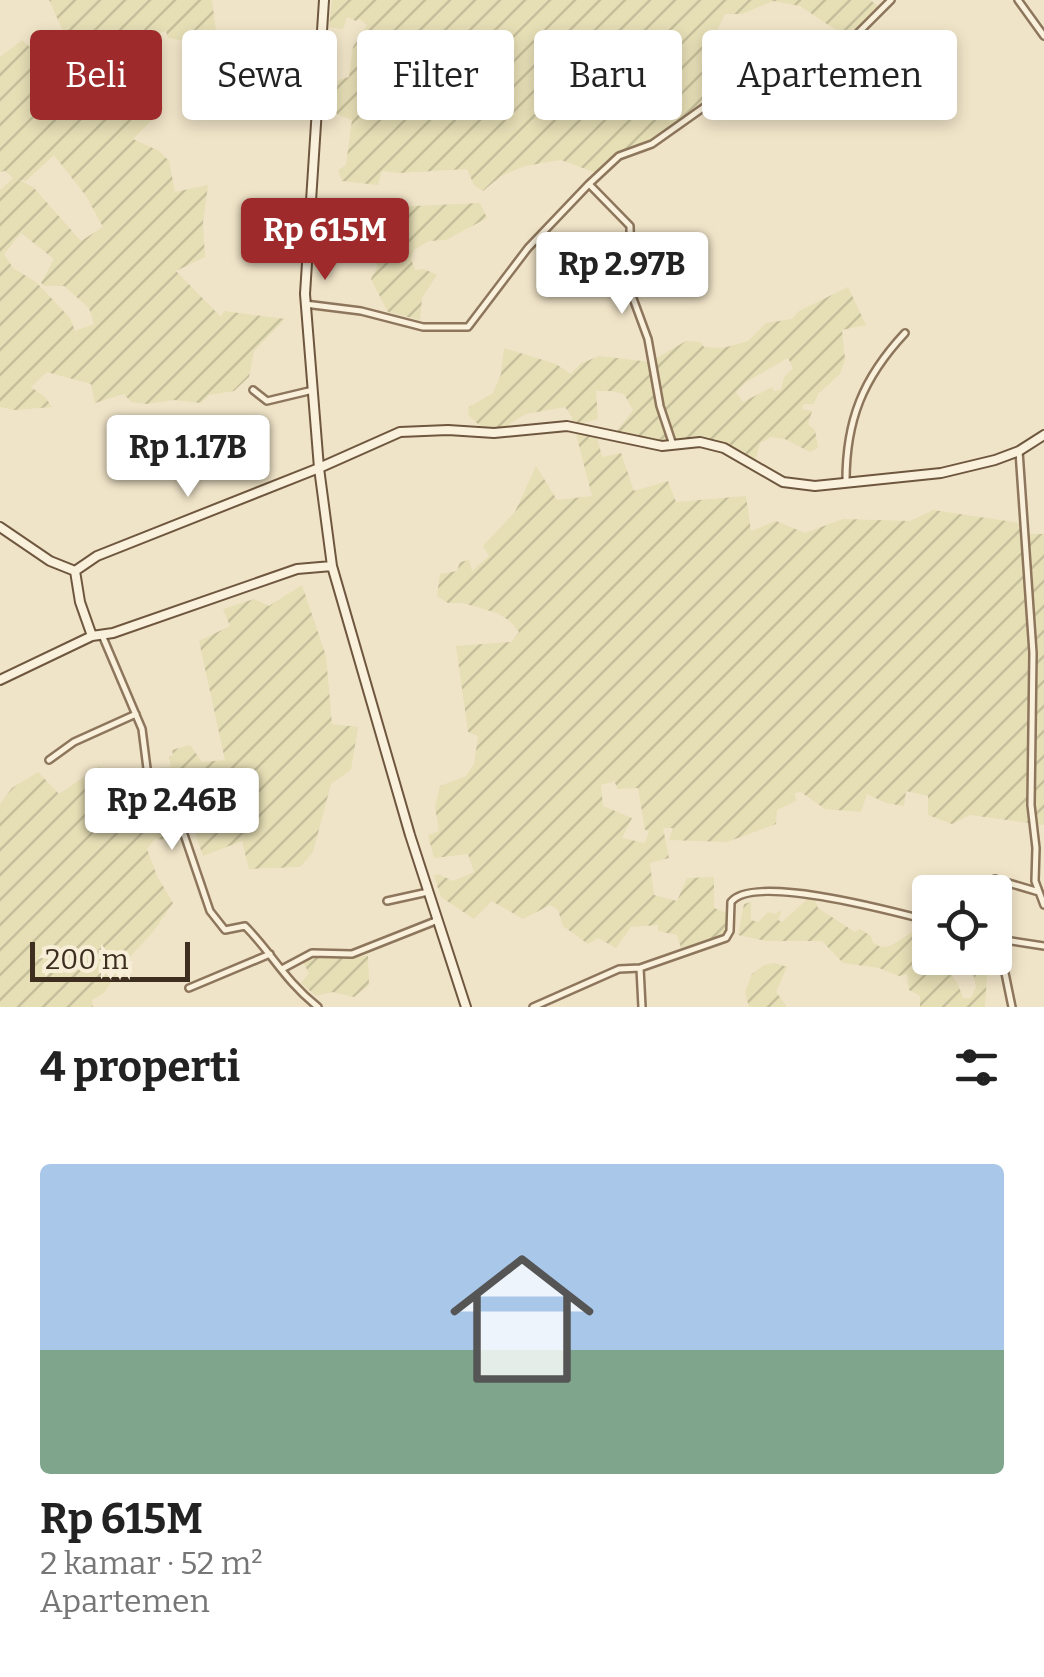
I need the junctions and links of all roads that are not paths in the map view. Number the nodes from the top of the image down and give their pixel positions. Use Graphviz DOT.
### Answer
graph roads {
  1 [pos="324,0"];
  2 [pos="891,0"];
  3 [pos="1018,0"];
  4 [pos="1044,36"];
  5 [pos="588,184"];
  6 [pos="305,304"];
  7 [pos="905,333"];
  8 [pos="253,390"];
  9 [pos="312,390"];
  10 [pos="1044,434"];
  11 [pos="672,446"];
  12 [pos="1020,450"];
  13 [pos="320,468"];
  14 [pos="846,484"];
  15 [pos="0,527"];
  16 [pos="332,566"];
  17 [pos="75,570"];
  18 [pos="97,635"];
  19 [pos="0,680"];
  20 [pos="136,714"];
  21 [pos="49,760"];
  22 [pos="1012,884"];
  23 [pos="428,892"];
  24 [pos="1039,892"];
  25 [pos="387,901"];
  26 [pos="1044,905"];
  27 [pos="912,917"];
  28 [pos="438,920"];
  29 [pos="1012,941"];
  30 [pos="1044,946"];
  31 [pos="270,954"];
  32 [pos="282,968"];
  33 [pos="640,968"];
  34 [pos="1005,975"];
  35 [pos="189,988"];
  36 [pos="318,1007"];
  37 [pos="466,1007"];
  38 [pos="533,1007"];
  39 [pos="642,1007"];
  40 [pos="1012,1007"];
  1 -- 6 [label="street"];
  2 -- 5 [label="street"];
  3 -- 4 [label="street"];
  5 -- 6 [label="street"];
  5 -- 11 [label="street"];
  6 -- 9 [label="street"];
  7 -- 14 [label="street"];
  8 -- 9 [label="street"];
  9 -- 13 [label="street"];
  10 -- 12 [label="street"];
  11 -- 13 [label="street"];
  11 -- 14 [label="street"];
  12 -- 14 [label="street"];
  12 -- 24 [label="street"];
  13 -- 16 [label="street"];
  13 -- 17 [label="street"];
  15 -- 17 [label="street"];
  16 -- 18 [label="street"];
  16 -- 23 [label="street"];
  17 -- 18 [label="street"];
  18 -- 19 [label="street"];
  18 -- 20 [label="street"];
  20 -- 21 [label="street"];
  20 -- 31 [label="street"];
  22 -- 24 [label="street"];
  23 -- 25 [label="street"];
  23 -- 28 [label="street"];
  24 -- 26 [label="street"];
  27 -- 33 [label="street"];
  28 -- 32 [label="street"];
  28 -- 37 [label="street"];
  29 -- 30 [label="street"];
  31 -- 32 [label="street"];
  31 -- 35 [label="street"];
  32 -- 36 [label="street"];
  33 -- 38 [label="street"];
  33 -- 39 [label="street"];
  34 -- 40 [label="street"];
}
